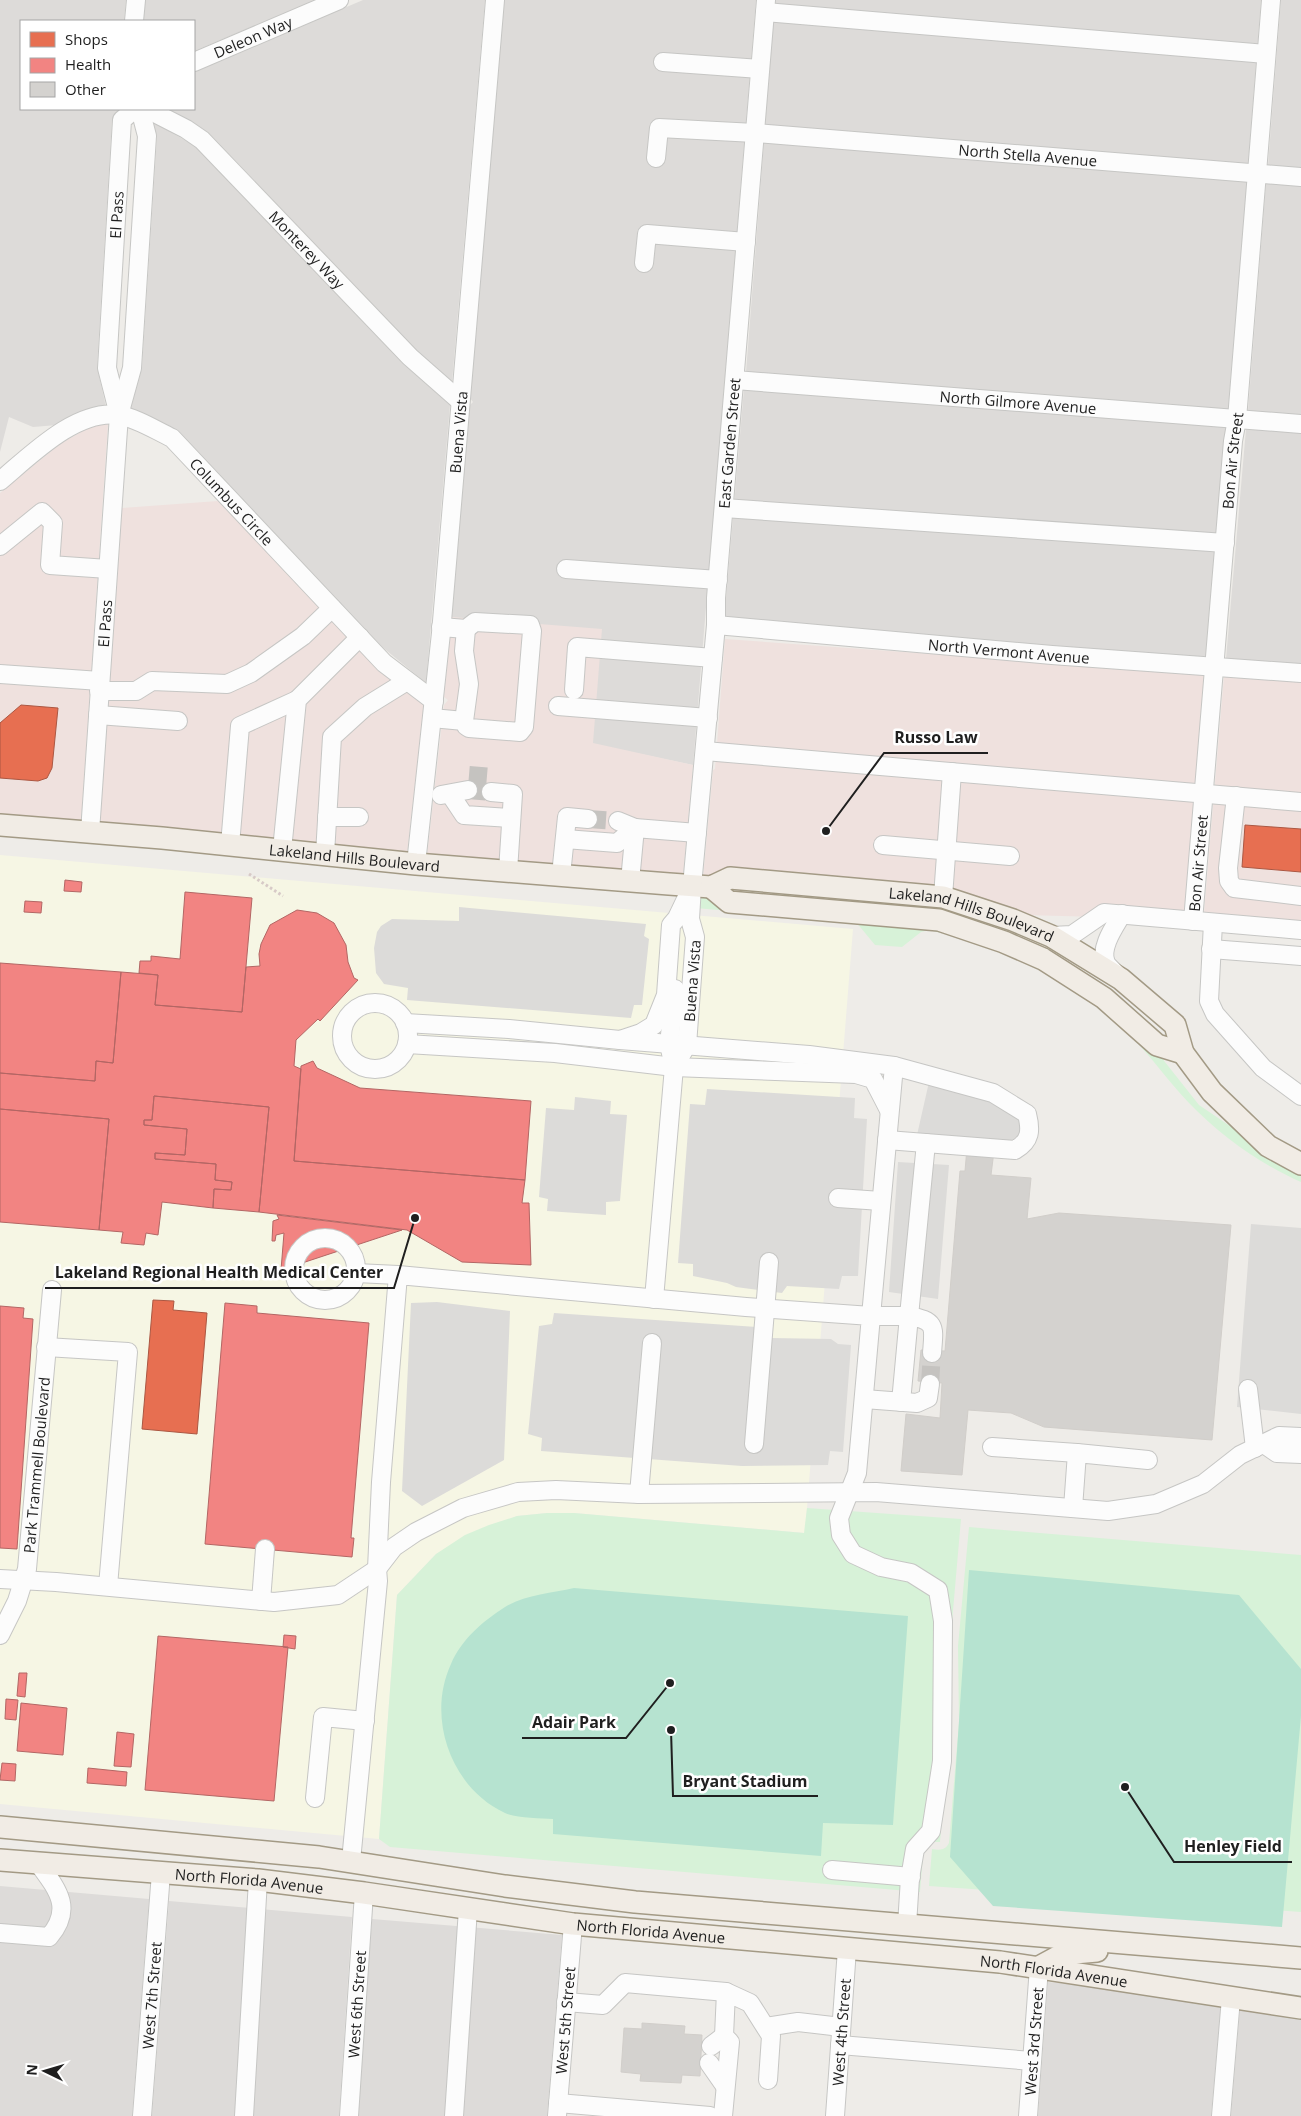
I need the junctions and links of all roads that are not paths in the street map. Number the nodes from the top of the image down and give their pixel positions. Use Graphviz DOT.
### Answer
graph roads {
  1 [pos="136,0"];
  2 [pos="340,0"];
  3 [pos="495,0"];
  4 [pos="1271,0"];
  5 [pos="765,6"];
  6 [pos="134,20"];
  7 [pos="1266,54"];
  8 [pos="195,62"];
  9 [pos="663,62"];
  10 [pos="760,69"];
  11 [pos="134,110"];
  12 [pos="140,110"];
  13 [pos="149,110"];
  14 [pos="755,133"];
  15 [pos="656,158"];
  16 [pos="1257,173"];
  17 [pos="1301,177"];
  18 [pos="746,242"];
  19 [pos="644,263"];
  20 [pos="735,380"];
  21 [pos="460,402"];
  22 [pos="119,415"];
  23 [pos="1238,419"];
  24 [pos="1301,424"];
  25 [pos="0,481"];
  26 [pos="724,508"];
  27 [pos="1225,544"];
  28 [pos="0,546"];
  29 [pos="108,569"];
  30 [pos="566,569"];
  31 [pos="718,580"];
  32 [pos="332,608"];
  33 [pos="716,625"];
  34 [pos="441,627"];
  35 [pos="466,629"];
  36 [pos="360,637"];
  37 [pos="713,658"];
  38 [pos="1215,667"];
  39 [pos="1301,673"];
  40 [pos="0,674"];
  41 [pos="407,681"];
  42 [pos="100,686"];
  43 [pos="574,690"];
  44 [pos="296,700"];
  45 [pos="558,706"];
  46 [pos="433,710"];
  47 [pos="98,716"];
  48 [pos="708,718"];
  49 [pos="464,721"];
  50 [pos="178,722"];
  51 [pos="705,750"];
  52 [pos="952,772"];
  53 [pos="469,782"];
  54 [pos="494,787"];
  55 [pos="1204,793"];
  56 [pos="450,794"];
  57 [pos="1236,796"];
  58 [pos="423,798"];
  59 [pos="1301,802"];
  60 [pos="327,817"];
  61 [pos="359,817"];
  62 [pos="512,818"];
  63 [pos="588,819"];
  64 [pos="618,821"];
  65 [pos="0,824"];
  66 [pos="635,828"];
  67 [pos="90,832"];
  68 [pos="697,833"];
  69 [pos="565,839"];
  70 [pos="230,845"];
  71 [pos="883,845"];
  72 [pos="282,850"];
  73 [pos="947,850"];
  74 [pos="325,854"];
  75 [pos="1010,856"];
  76 [pos="416,864"];
  77 [pos="508,871"];
  78 [pos="562,875"];
  79 [pos="630,881"];
  80 [pos="702,886"];
  81 [pos="1301,896"];
  82 [pos="943,898"];
  83 [pos="1122,914"];
  84 [pos="677,918"];
  85 [pos="1193,921"];
  86 [pos="1213,923"];
  87 [pos="1301,930"];
  88 [pos="1051,936"];
  89 [pos="1211,949"];
  90 [pos="1301,956"];
  91 [pos="1121,979"];
  92 [pos="405,1023"];
  93 [pos="620,1040"];
  94 [pos="407,1044"];
  95 [pos="669,1044"];
  96 [pos="687,1045"];
  97 [pos="1183,1053"];
  98 [pos="894,1066"];
  99 [pos="674,1067"];
  100 [pos="1301,1096"];
  101 [pos="889,1110"];
  102 [pos="887,1140"];
  103 [pos="926,1143"];
  104 [pos="1301,1164"];
  105 [pos="838,1198"];
  106 [pos="881,1202"];
  107 [pos="769,1262"];
  108 [pos="356,1273"];
  109 [pos="398,1275"];
  110 [pos="52,1290"];
  111 [pos="654,1299"];
  112 [pos="764,1309"];
  113 [pos="871,1316"];
  114 [pos="910,1316"];
  115 [pos="652,1342"];
  116 [pos="46,1347"];
  117 [pos="932,1353"];
  118 [pos="930,1384"];
  119 [pos="1248,1389"];
  120 [pos="864,1399"];
  121 [pos="901,1402"];
  122 [pos="1301,1437"];
  123 [pos="754,1444"];
  124 [pos="1260,1446"];
  125 [pos="992,1447"];
  126 [pos="1077,1454"];
  127 [pos="1301,1454"];
  128 [pos="1148,1460"];
  129 [pos="849,1493"];
  130 [pos="639,1494"];
  131 [pos="1073,1508"];
  132 [pos="265,1549"];
  133 [pos="377,1569"];
  134 [pos="0,1580"];
  135 [pos="23,1581"];
  136 [pos="108,1586"];
  137 [pos="261,1601"];
  138 [pos="0,1635"];
  139 [pos="365,1721"];
  140 [pos="315,1798"];
  141 [pos="0,1827"];
  142 [pos="0,1860"];
  143 [pos="352,1861"];
  144 [pos="38,1863"];
  145 [pos="832,1870"];
  146 [pos="162,1873"];
  147 [pos="910,1877"];
  148 [pos="258,1880"];
  149 [pos="364,1893"];
  150 [pos="636,1902"];
  151 [pos="468,1909"];
  152 [pos="573,1924"];
  153 [pos="907,1925"];
  154 [pos="0,1933"];
  155 [pos="846,1949"];
  156 [pos="1301,1958"];
  157 [pos="1040,1967"];
  158 [pos="1301,1970"];
  159 [pos="726,1992"];
  160 [pos="1231,1998"];
  161 [pos="566,2002"];
  162 [pos="1301,2008"];
  163 [pos="766,2027"];
  164 [pos="841,2027"];
  165 [pos="840,2045"];
  166 [pos="715,2048"];
  167 [pos="1032,2061"];
  168 [pos="768,2080"];
  169 [pos="725,2086"];
  170 [pos="557,2110"];
  171 [pos="142,2116"];
  172 [pos="244,2116"];
  173 [pos="349,2116"];
  174 [pos="454,2116"];
  175 [pos="710,2116"];
  176 [pos="722,2116"];
  177 [pos="834,2116"];
  178 [pos="1028,2116"];
  179 [pos="1221,2116"];
  1 -- 6 [label="street"];
  2 -- 8 [label="street, Deleon Way"];
  3 -- 21 [label="street, Buena Vista"];
  4 -- 7 [label="street, Bon Air Street"];
  5 -- 7 [label="street"];
  5 -- 10 [label="street, East Garden Street"];
  7 -- 16 [label="street, Bon Air Street"];
  9 -- 10 [label="street"];
  10 -- 14 [label="street, East Garden Street"];
  11 -- 22 [label="street, El Pass"];
  12 -- 22 [label="street, El Pass"];
  13 -- 21 [label="street, Monterey Way"];
  14 -- 15 [label="street, North Stella Avenue"];
  14 -- 16 [label="street, North Stella Avenue"];
  14 -- 18 [label="street, East Garden Street"];
  16 -- 17 [label="street, North Stella Avenue"];
  16 -- 23 [label="street, Bon Air Street"];
  18 -- 19 [label="street"];
  18 -- 20 [label="street, East Garden Street"];
  20 -- 23 [label="street, North Gilmore Avenue"];
  20 -- 26 [label="street, East Garden Street"];
  21 -- 34 [label="street, Buena Vista"];
  22 -- 25 [label="street, Columbus Circle"];
  22 -- 29 [label="street, El Pass"];
  22 -- 32 [label="street, Columbus Circle"];
  23 -- 24 [label="street, North Gilmore Avenue"];
  23 -- 27 [label="street, Bon Air Street"];
  26 -- 27 [label="street"];
  26 -- 31 [label="street, East Garden Street"];
  27 -- 38 [label="street, Bon Air Street"];
  28 -- 29 [label="street"];
  29 -- 42 [label="street, El Pass"];
  30 -- 31 [label="street"];
  31 -- 33 [label="street, East Garden Street"];
  32 -- 36 [label="street, Columbus Circle"];
  32 -- 42 [label="street"];
  33 -- 37 [label="street, East Garden Street"];
  33 -- 38 [label="street, North Vermont Avenue"];
  34 -- 35 [label="street"];
  34 -- 46 [label="street, Buena Vista"];
  35 -- 49 [label="street"];
  35 -- 49 [label="street"];
  36 -- 41 [label="street, Columbus Circle"];
  36 -- 44 [label="street"];
  37 -- 43 [label="street"];
  37 -- 48 [label="street, East Garden Street"];
  38 -- 39 [label="street, North Vermont Avenue"];
  38 -- 55 [label="street, Bon Air Street"];
  40 -- 42 [label="street"];
  41 -- 46 [label="street, Columbus Circle"];
  41 -- 60 [label="street"];
  42 -- 47 [label="street, El Pass"];
  44 -- 70 [label="street"];
  44 -- 72 [label="street"];
  45 -- 48 [label="street"];
  46 -- 49 [label="street"];
  46 -- 58 [label="street, Buena Vista"];
  47 -- 50 [label="street"];
  47 -- 67 [label="street, El Pass"];
  48 -- 51 [label="street, East Garden Street"];
  51 -- 52 [label="street"];
  51 -- 68 [label="street, East Garden Street"];
  52 -- 55 [label="street"];
  52 -- 73 [label="street"];
  53 -- 56 [label="street"];
  54 -- 62 [label="street"];
  55 -- 57 [label="street"];
  55 -- 85 [label="street, Bon Air Street"];
  56 -- 58 [label="street"];
  56 -- 62 [label="street"];
  57 -- 59 [label="street"];
  57 -- 81 [label="street"];
  58 -- 76 [label="street, Buena Vista"];
  60 -- 61 [label="street"];
  60 -- 74 [label="street"];
  62 -- 77 [label="street"];
  63 -- 69 [label="street"];
  64 -- 66 [label="street"];
  65 -- 67 [label="main road, Lakeland Hills Boulevard"];
  66 -- 68 [label="street"];
  66 -- 69 [label="street"];
  66 -- 79 [label="street"];
  67 -- 70 [label="main road, Lakeland Hills Boulevard"];
  68 -- 80 [label="street, East Garden Street"];
  69 -- 78 [label="street"];
  70 -- 72 [label="main road, Lakeland Hills Boulevard"];
  71 -- 73 [label="street"];
  72 -- 74 [label="main road, Lakeland Hills Boulevard"];
  73 -- 75 [label="street"];
  73 -- 82 [label="street"];
  74 -- 76 [label="main road, Lakeland Hills Boulevard"];
  76 -- 77 [label="main road, Lakeland Hills Boulevard"];
  77 -- 78 [label="main road, Lakeland Hills Boulevard"];
  78 -- 79 [label="main road, Lakeland Hills Boulevard"];
  79 -- 80 [label="main road, Lakeland Hills Boulevard"];
  80 -- 82 [label="main road, Lakeland Hills Boulevard"];
  80 -- 84 [label="street"];
  80 -- 96 [label="street, Buena Vista"];
  80 -- 97 [label="main road, Lakeland Hills Boulevard"];
  82 -- 88 [label="main road, Lakeland Hills Boulevard"];
  83 -- 85 [label="street"];
  83 -- 88 [label="street"];
  83 -- 91 [label="street"];
  84 -- 93 [label="street"];
  84 -- 95 [label="street"];
  85 -- 86 [label="street"];
  86 -- 87 [label="street"];
  86 -- 89 [label="street"];
  88 -- 91 [label="main road, Lakeland Hills Boulevard"];
  89 -- 90 [label="street"];
  89 -- 100 [label="street"];
  91 -- 97 [label="main road, Lakeland Hills Boulevard"];
  92 -- 93 [label="street"];
  92 -- 94 [label="street"];
  92 -- 94 [label="street"];
  93 -- 95 [label="street"];
  94 -- 99 [label="street"];
  95 -- 96 [label="street"];
  95 -- 99 [label="street"];
  96 -- 98 [label="street"];
  96 -- 99 [label="street"];
  97 -- 104 [label="main road, Lakeland Hills Boulevard"];
  98 -- 101 [label="street"];
  98 -- 103 [label="street"];
  99 -- 101 [label="street"];
  99 -- 111 [label="street"];
  101 -- 102 [label="street"];
  102 -- 103 [label="street"];
  102 -- 106 [label="street"];
  103 -- 114 [label="street"];
  105 -- 106 [label="street"];
  106 -- 113 [label="street"];
  107 -- 112 [label="street"];
  108 -- 109 [label="street"];
  109 -- 111 [label="street"];
  109 -- 133 [label="street"];
  110 -- 116 [label="street, Park Trammell Boulevard"];
  111 -- 112 [label="street"];
  112 -- 113 [label="street"];
  112 -- 123 [label="street"];
  113 -- 114 [label="street"];
  113 -- 120 [label="street"];
  114 -- 117 [label="street"];
  114 -- 121 [label="street"];
  115 -- 130 [label="street"];
  116 -- 135 [label="street, Park Trammell Boulevard"];
  116 -- 136 [label="street"];
  118 -- 121 [label="street"];
  119 -- 124 [label="street"];
  120 -- 121 [label="street"];
  120 -- 129 [label="street"];
  122 -- 124 [label="street"];
  124 -- 127 [label="street"];
  124 -- 131 [label="street"];
  125 -- 126 [label="street"];
  126 -- 128 [label="street"];
  126 -- 131 [label="street"];
  129 -- 130 [label="street"];
  129 -- 131 [label="street"];
  129 -- 147 [label="street"];
  130 -- 133 [label="street"];
  132 -- 137 [label="street"];
  133 -- 137 [label="street"];
  133 -- 139 [label="street"];
  134 -- 135 [label="street"];
  135 -- 136 [label="street"];
  135 -- 138 [label="street, Park Trammell Boulevard"];
  136 -- 137 [label="street"];
  139 -- 140 [label="street"];
  139 -- 143 [label="street"];
  141 -- 143 [label="main road, North Florida Avenue"];
  142 -- 144 [label="main road, North Florida Avenue"];
  143 -- 150 [label="main road, North Florida Avenue"];
  144 -- 146 [label="main road, North Florida Avenue"];
  144 -- 154 [label="street"];
  145 -- 147 [label="street"];
  146 -- 148 [label="main road, North Florida Avenue"];
  146 -- 171 [label="street, West 7th Street"];
  147 -- 153 [label="street"];
  148 -- 149 [label="main road, North Florida Avenue"];
  148 -- 172 [label="street"];
  149 -- 151 [label="main road, North Florida Avenue"];
  149 -- 173 [label="street, West 6th Street"];
  150 -- 152 [label="main road"];
  150 -- 153 [label="main road, North Florida Avenue"];
  151 -- 152 [label="main road, North Florida Avenue"];
  151 -- 174 [label="street"];
  152 -- 155 [label="main road, North Florida Avenue"];
  152 -- 161 [label="street, West 5th Street"];
  153 -- 156 [label="main road, North Florida Avenue"];
  155 -- 157 [label="main road, North Florida Avenue"];
  155 -- 164 [label="street, West 4th Street"];
  157 -- 158 [label="main road"];
  157 -- 160 [label="main road, North Florida Avenue"];
  157 -- 167 [label="street, West 3rd Street"];
  159 -- 161 [label="street"];
  159 -- 163 [label="street"];
  159 -- 166 [label="street"];
  160 -- 162 [label="main road, North Florida Avenue"];
  160 -- 179 [label="street"];
  161 -- 170 [label="street, West 5th Street"];
  163 -- 164 [label="street"];
  163 -- 168 [label="street"];
  164 -- 165 [label="street, West 4th Street"];
  165 -- 167 [label="street"];
  165 -- 177 [label="street, West 4th Street"];
  166 -- 169 [label="street"];
  166 -- 169 [label="street"];
  167 -- 178 [label="street, West 3rd Street"];
  169 -- 176 [label="street"];
  170 -- 175 [label="street"];
}
